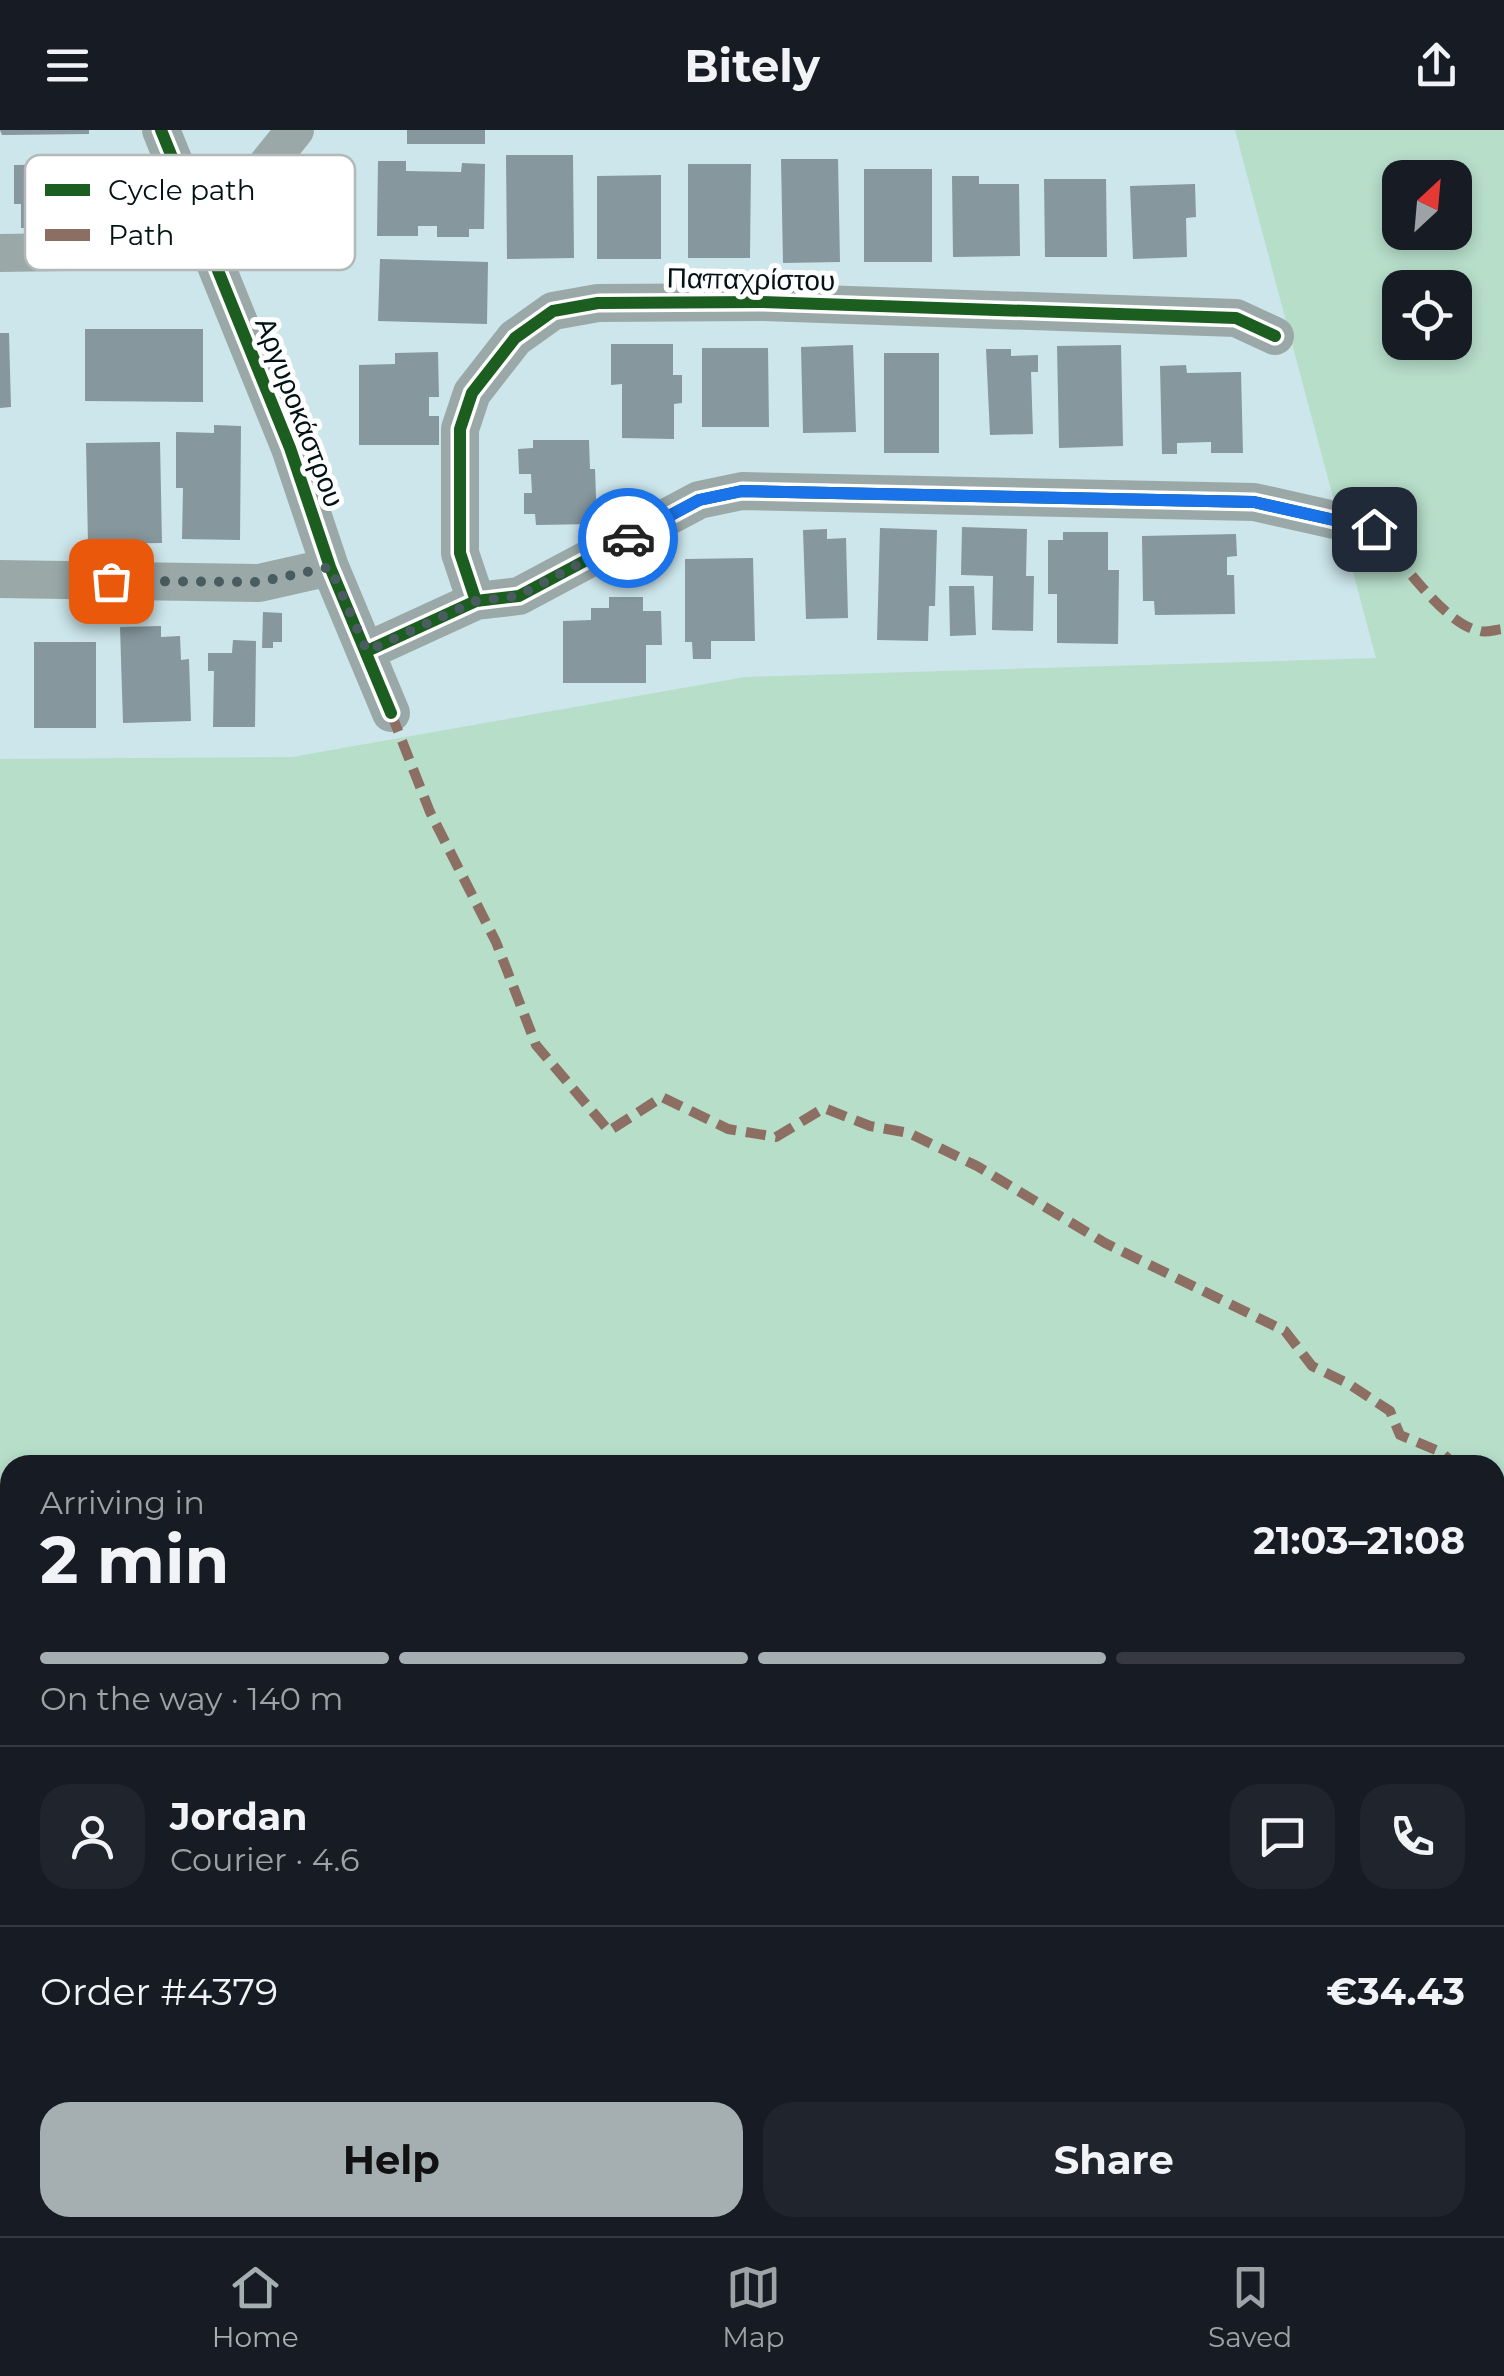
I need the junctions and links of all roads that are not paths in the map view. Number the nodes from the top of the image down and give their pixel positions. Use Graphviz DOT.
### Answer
graph roads {
  1 [pos="161,130"];
  2 [pos="295,130"];
  3 [pos="171,155"];
  4 [pos="275,155"];
  5 [pos="0,253"];
  6 [pos="25,253"];
  7 [pos="217,270"];
  8 [pos="1275,336"];
  9 [pos="1374,529"];
  10 [pos="330,567"];
  11 [pos="0,579"];
  12 [pos="476,601"];
  13 [pos="367,651"];
  14 [pos="390,712"];
  1 -- 3 [label="street, Αργυροκάστρου"];
  2 -- 4 [label="street"];
  5 -- 6 [label="street"];
  7 -- 10 [label="street, Αργυροκάστρου"];
  8 -- 12 [label="street, Παπαχρίστου"];
  9 -- 12 [label="street"];
  10 -- 11 [label="street"];
  10 -- 13 [label="street, Αργυροκάστρου"];
  12 -- 13 [label="street"];
  13 -- 14 [label="street, Αργυροκάστρου"];
}
